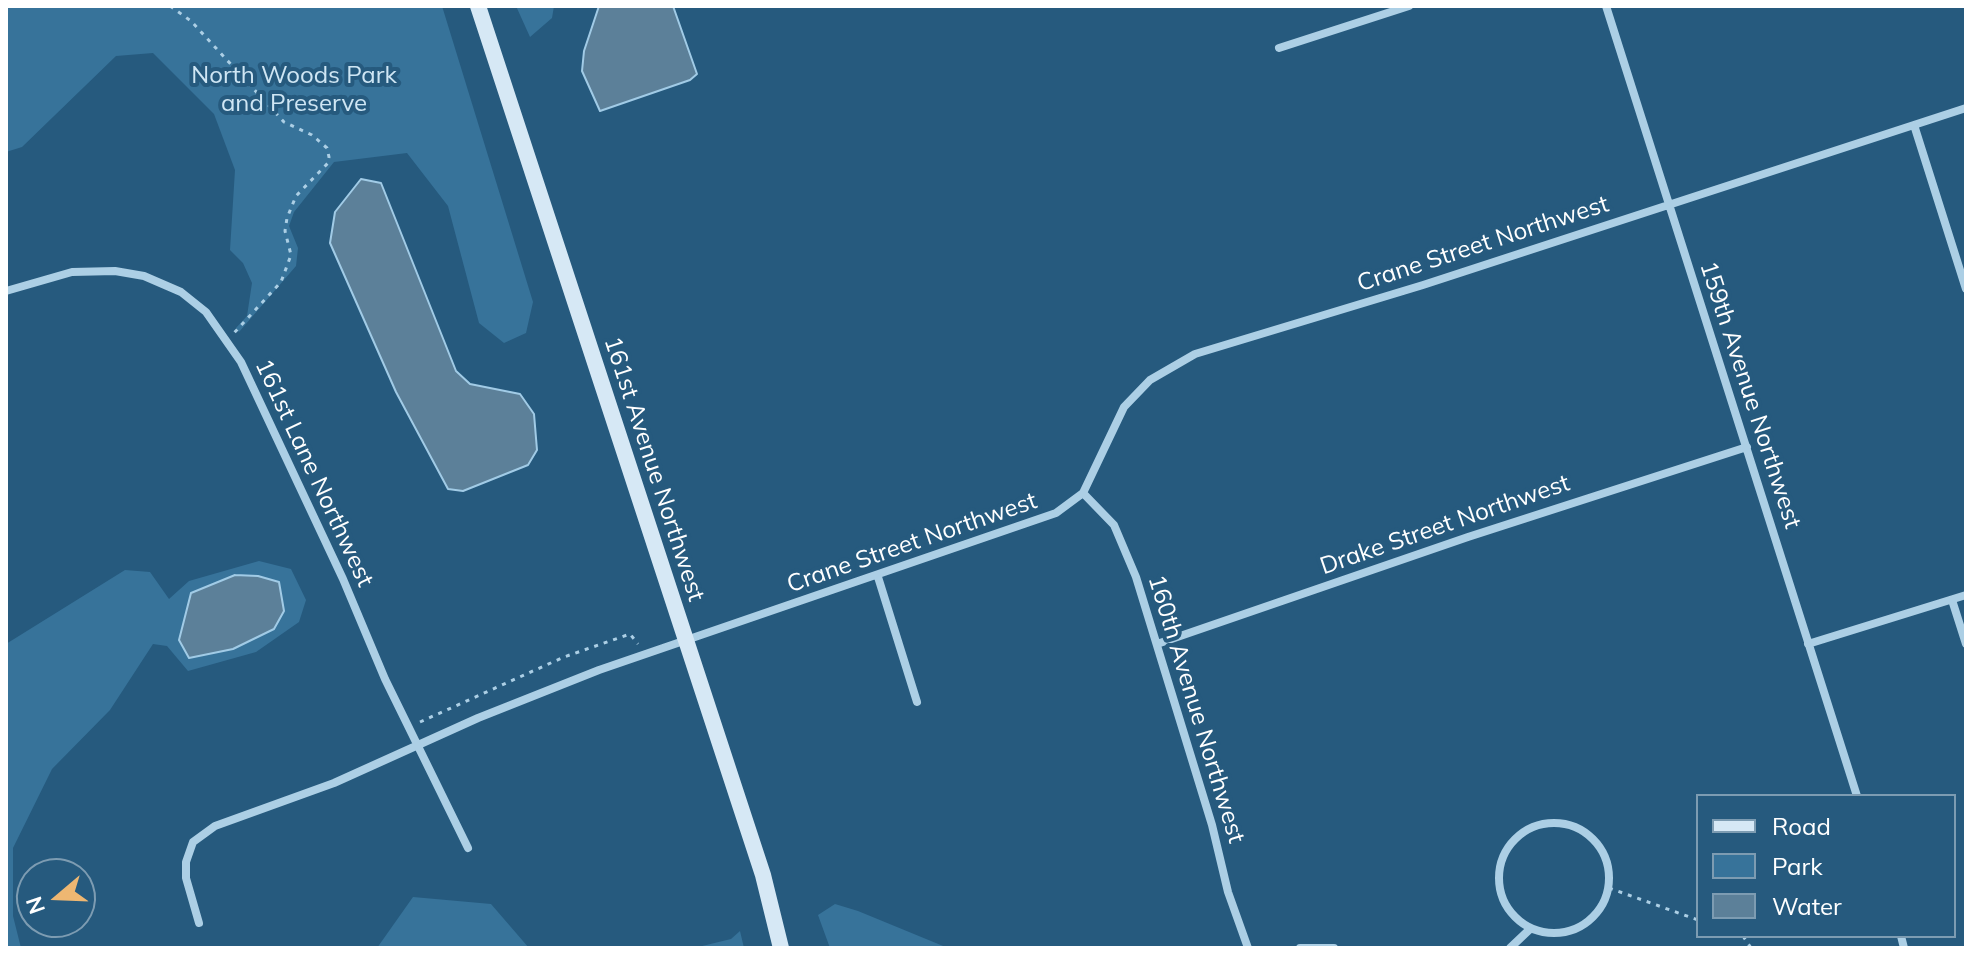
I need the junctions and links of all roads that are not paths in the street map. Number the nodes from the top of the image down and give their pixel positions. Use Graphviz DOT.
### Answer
graph roads {
  1 [pos="478,6"];
  2 [pos="1409,6"];
  3 [pos="1606,6"];
  4 [pos="1279,48"];
  5 [pos="1966,108"];
  6 [pos="1914,125"];
  7 [pos="1670,205"];
  8 [pos="1966,289"];
  9 [pos="6,291"];
  10 [pos="1747,447"];
  11 [pos="1083,493"];
  12 [pos="878,577"];
  13 [pos="1966,595"];
  14 [pos="1952,600"];
  15 [pos="686,641"];
  16 [pos="1157,644"];
  17 [pos="1808,644"];
  18 [pos="1966,644"];
  19 [pos="917,702"];
  20 [pos="418,745"];
  21 [pos="1856,794"];
  22 [pos="468,848"];
  23 [pos="199,923"];
  24 [pos="1529,930"];
  25 [pos="781,948"];
  26 [pos="1248,948"];
  27 [pos="1300,948"];
  28 [pos="1334,948"];
  29 [pos="1510,948"];
  1 -- 15 [label="main road, 161st Avenue Northwest"];
  2 -- 4 [label="street"];
  3 -- 7 [label="street, 159th Avenue Northwest"];
  5 -- 6 [label="street, Crane Street Northwest"];
  6 -- 7 [label="street, Crane Street Northwest"];
  6 -- 8 [label="street"];
  7 -- 10 [label="street, 159th Avenue Northwest"];
  7 -- 11 [label="street, Crane Street Northwest"];
  9 -- 20 [label="street, 161st Lane Northwest"];
  10 -- 16 [label="street, Drake Street Northwest"];
  10 -- 17 [label="street, 159th Avenue Northwest"];
  11 -- 12 [label="street, Crane Street Northwest"];
  11 -- 16 [label="street, 160th Avenue Northwest"];
  12 -- 15 [label="street, Crane Street Northwest"];
  12 -- 19 [label="street"];
  13 -- 14 [label="street"];
  14 -- 17 [label="street"];
  14 -- 18 [label="street"];
  15 -- 20 [label="street, Crane Street Northwest"];
  15 -- 25 [label="main road, 161st Avenue Northwest"];
  16 -- 26 [label="street, 160th Avenue Northwest"];
  17 -- 21 [label="street, 159th Avenue Northwest"];
  20 -- 22 [label="street, 161st Lane Northwest"];
  20 -- 23 [label="street, Crane Street Northwest"];
  24 -- 24 [label="street"];
  24 -- 29 [label="street"];
  27 -- 28 [label="street"];
}
